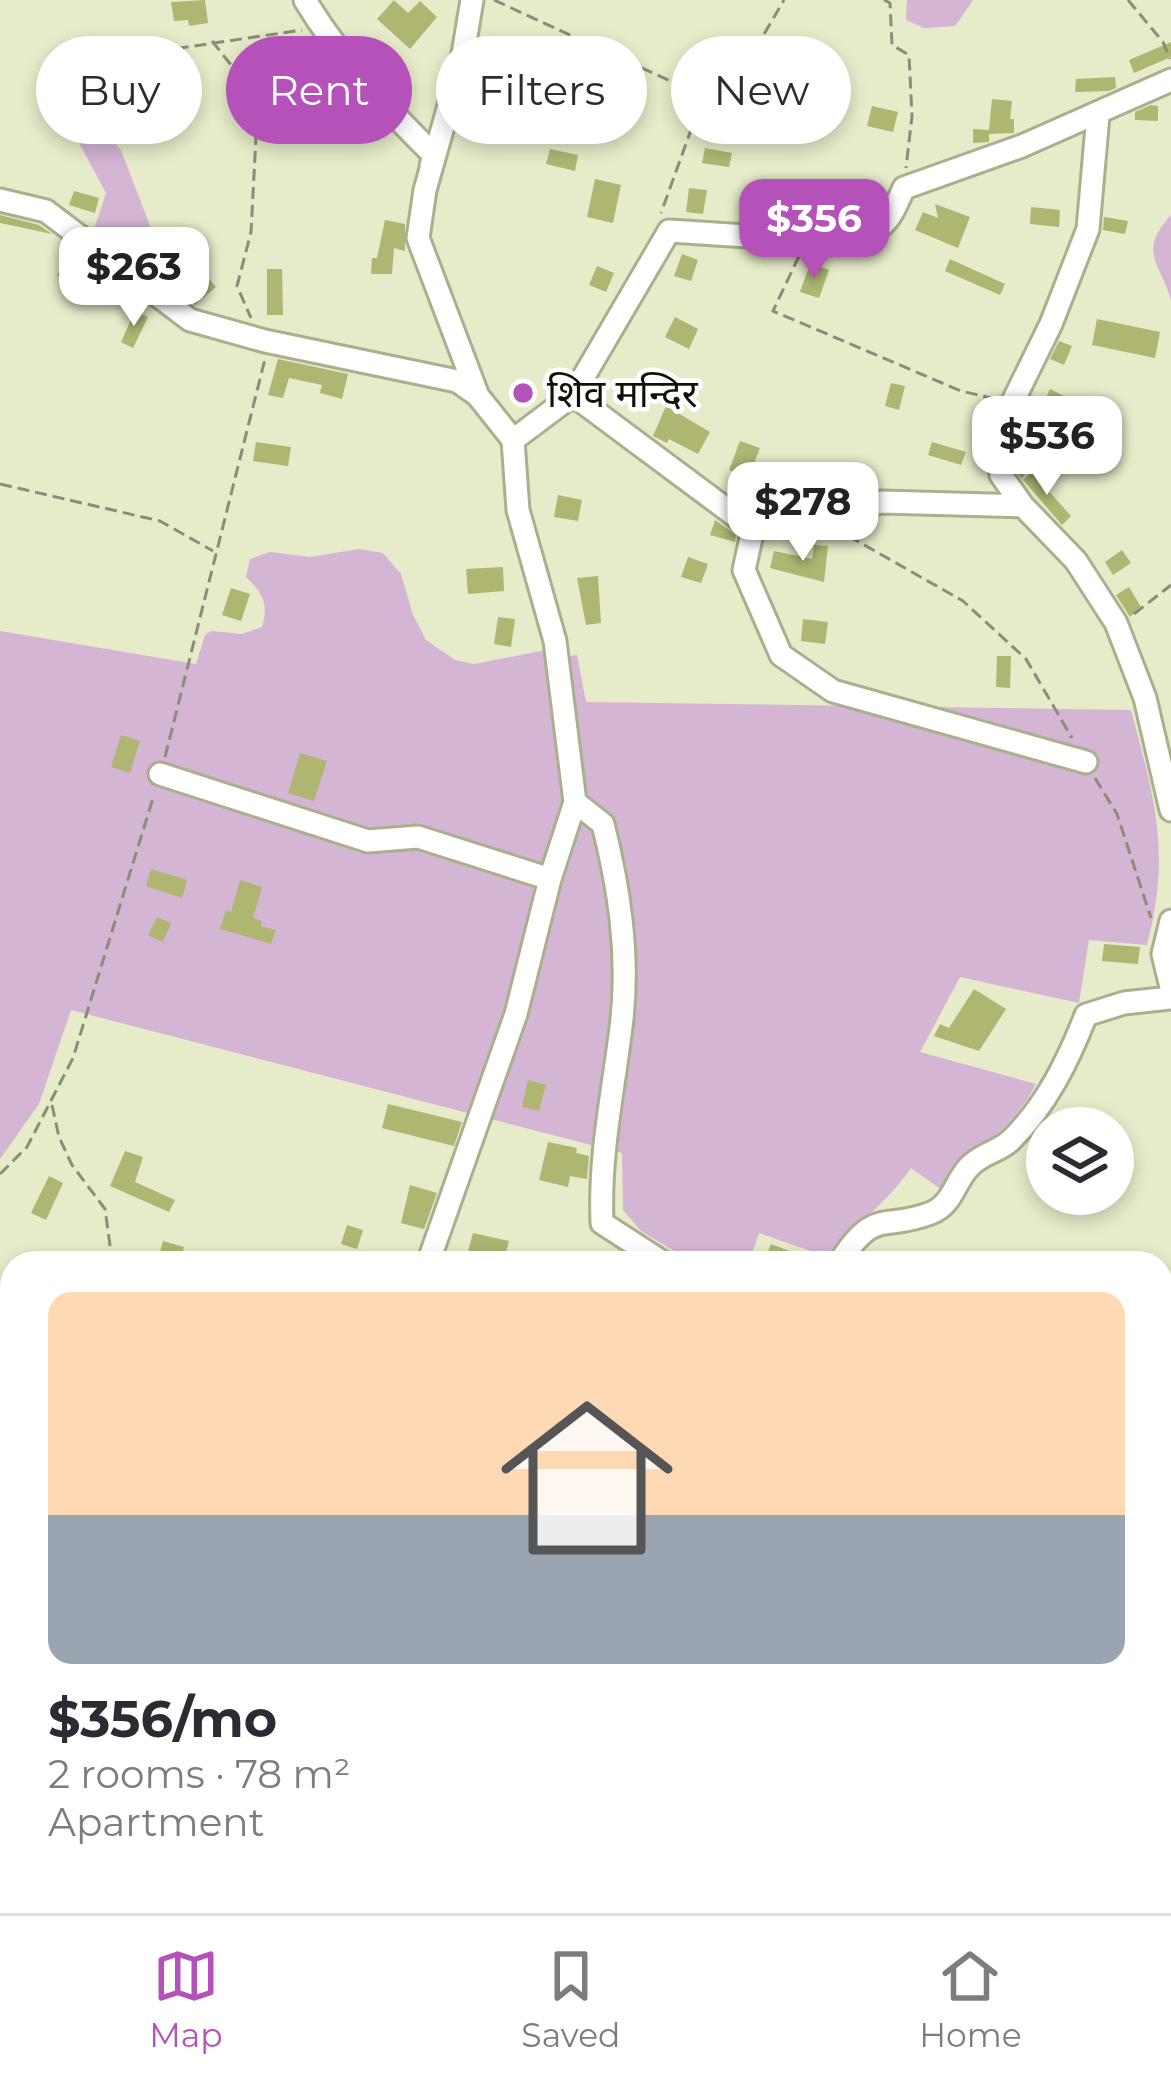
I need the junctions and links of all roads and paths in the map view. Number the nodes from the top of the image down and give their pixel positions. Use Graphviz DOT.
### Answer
graph roads {
  1 [pos="305,0"];
  2 [pos="472,0"];
  3 [pos="494,0"];
  4 [pos="784,0"];
  5 [pos="884,0"];
  6 [pos="1128,0"];
  7 [pos="322,28"];
  8 [pos="763,36"];
  9 [pos="212,40"];
  10 [pos="202,42"];
  11 [pos="1171,61"];
  12 [pos="1171,80"];
  13 [pos="671,81"];
  14 [pos="1098,115"];
  15 [pos="685,144"];
  16 [pos="904,188"];
  17 [pos="425,190"];
  18 [pos="0,200"];
  19 [pos="669,231"];
  20 [pos="806,238"];
  21 [pos="266,341"];
  22 [pos="478,395"];
  23 [pos="573,395"];
  24 [pos="1010,403"];
  25 [pos="513,440"];
  26 [pos="0,484"];
  27 [pos="1023,506"];
  28 [pos="753,529"];
  29 [pos="823,532"];
  30 [pos="214,552"];
  31 [pos="1171,585"];
  32 [pos="1116,623"];
  33 [pos="1086,762"];
  34 [pos="160,775"];
  35 [pos="575,802"];
  36 [pos="1171,810"];
  37 [pos="550,879"];
  38 [pos="1171,921"];
  39 [pos="1163,954"];
  40 [pos="1171,987"];
  41 [pos="1171,998"];
  42 [pos="51,1103"];
  43 [pos="111,1251"];
  44 [pos="432,1251"];
  45 [pos="645,1251"];
  46 [pos="847,1251"];
  1 -- 7 [label="street"];
  2 -- 17 [label="street"];
  3 -- 13 [label="path"];
  4 -- 8 [label="path"];
  5 -- 16 [label="path"];
  6 -- 11 [label="path"];
  7 -- 9 [label="path"];
  7 -- 17 [label="street"];
  9 -- 10 [label="path"];
  9 -- 21 [label="path"];
  12 -- 14 [label="street"];
  14 -- 16 [label="street"];
  14 -- 24 [label="street"];
  15 -- 19 [label="path"];
  16 -- 20 [label="street"];
  17 -- 22 [label="street"];
  18 -- 21 [label="street"];
  19 -- 20 [label="street"];
  19 -- 23 [label="street"];
  20 -- 24 [label="path"];
  21 -- 22 [label="street"];
  22 -- 25 [label="street"];
  23 -- 25 [label="street"];
  23 -- 28 [label="street"];
  24 -- 27 [label="street"];
  25 -- 35 [label="street"];
  26 -- 30 [label="path"];
  27 -- 28 [label="street"];
  27 -- 32 [label="street"];
  28 -- 33 [label="street"];
  29 -- 33 [label="path"];
  31 -- 32 [label="path"];
  32 -- 36 [label="street"];
  33 -- 39 [label="path"];
  34 -- 37 [label="street"];
  35 -- 37 [label="street"];
  35 -- 45 [label="street"];
  37 -- 44 [label="street"];
  38 -- 39 [label="street"];
  39 -- 40 [label="street"];
  41 -- 46 [label="street"];
  42 -- 43 [label="path"];
}
